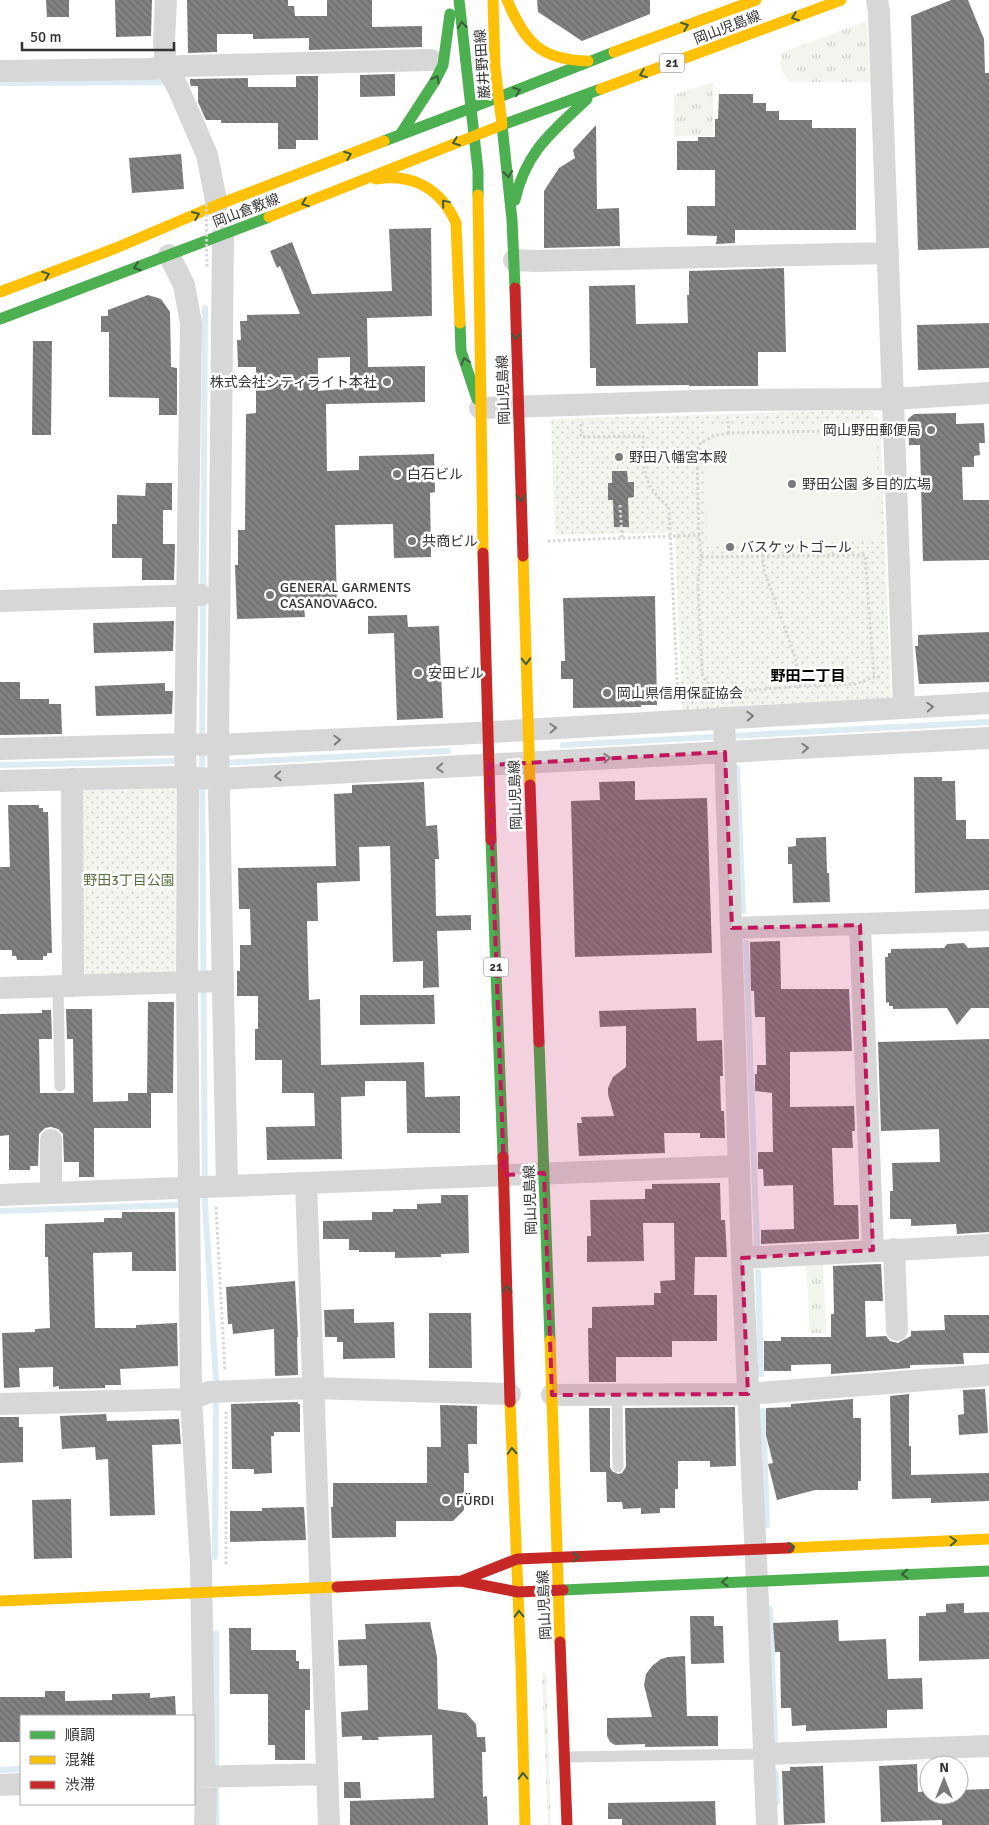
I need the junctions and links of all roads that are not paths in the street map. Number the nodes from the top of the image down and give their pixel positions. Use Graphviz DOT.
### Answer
graph roads {
  1 [pos="166,0"];
  2 [pos="452,0"];
  3 [pos="459,0"];
  4 [pos="493,0"];
  5 [pos="507,0"];
  6 [pos="756,0"];
  7 [pos="841,0"];
  8 [pos="877,0"];
  9 [pos="431,60"];
  10 [pos="591,61"];
  11 [pos="166,67"];
  12 [pos="0,71"];
  13 [pos="596,92"];
  14 [pos="499,98"];
  15 [pos="471,108"];
  16 [pos="502,125"];
  17 [pos="400,135"];
  18 [pos="474,136"];
  19 [pos="362,180"];
  20 [pos="212,200"];
  21 [pos="512,220"];
  22 [pos="223,235"];
  23 [pos="888,253"];
  24 [pos="169,256"];
  25 [pos="514,260"];
  26 [pos="0,292"];
  27 [pos="0,318"];
  28 [pos="989,393"];
  29 [pos="894,399"];
  30 [pos="518,407"];
  31 [pos="480,408"];
  32 [pos="204,595"];
  33 [pos="0,601"];
  34 [pos="989,703"];
  35 [pos="904,708"];
  36 [pos="528,730"];
  37 [pos="486,732"];
  38 [pos="728,732"];
  39 [pos="989,738"];
  40 [pos="0,749"];
  41 [pos="202,762"];
  42 [pos="529,763"];
  43 [pos="489,766"];
  44 [pos="72,779"];
  45 [pos="0,781"];
  46 [pos="989,920"];
  47 [pos="860,925"];
  48 [pos="732,928"];
  49 [pos="203,981"];
  50 [pos="66,986"];
  51 [pos="0,988"];
  52 [pos="60,1086"];
  53 [pos="50,1140"];
  54 [pos="739,1166"];
  55 [pos="544,1173"];
  56 [pos="504,1175"];
  57 [pos="306,1184"];
  58 [pos="207,1187"];
  59 [pos="51,1193"];
  60 [pos="0,1195"];
  61 [pos="989,1244"];
  62 [pos="884,1250"];
  63 [pos="742,1258"];
  64 [pos="896,1330"];
  65 [pos="989,1375"];
  66 [pos="312,1388"];
  67 [pos="208,1394"];
  68 [pos="510,1394"];
  69 [pos="748,1394"];
  70 [pos="552,1395"];
  71 [pos="617,1395"];
  72 [pos="0,1404"];
  73 [pos="618,1467"];
  74 [pos="989,1539"];
  75 [pos="756,1549"];
  76 [pos="557,1557"];
  77 [pos="517,1559"];
  78 [pos="989,1571"];
  79 [pos="757,1580"];
  80 [pos="461,1581"];
  81 [pos="321,1588"];
  82 [pos="559,1590"];
  83 [pos="518,1592"];
  84 [pos="201,1594"];
  85 [pos="0,1601"];
  86 [pos="989,1746"];
  87 [pos="764,1754"];
  88 [pos="565,1757"];
  89 [pos="207,1772"];
  90 [pos="327,1774"];
  91 [pos="20,1784"];
  92 [pos="0,1785"];
  93 [pos="205,1825"];
  94 [pos="329,1825"];
  95 [pos="525,1825"];
  96 [pos="567,1825"];
  97 [pos="767,1825"];
  1 -- 11 [label="street"];
  17 -- 2 [label="main road, one-way"];
  15 -- 3 [label="main road, 巌井野田線, one-way"];
  4 -- 14 [label="main road, 巌井野田線"];
  5 -- 10 [label="main road"];
  10 -- 6 [label="main road, 岡山児島線 / 21, one-way"];
  7 -- 13 [label="main road, 岡山児島線 / 21, one-way"];
  8 -- 23 [label="street"];
  9 -- 11 [label="street"];
  14 -- 10 [label="main road, 岡山児島線 / 21, one-way"];
  11 -- 12 [label="street"];
  11 -- 20 [label="street"];
  13 -- 16 [label="main road, 岡山児島線 / 21"];
  13 -- 21 [label="main road"];
  14 -- 15 [label="main road, 岡山児島線 / 21"];
  14 -- 16 [label="main road, 巌井野田線"];
  15 -- 17 [label="main road, 岡山倉敷線"];
  15 -- 18 [label="main road, 岡山児島線 / 21"];
  16 -- 18 [label="main road, 岡山倉敷線"];
  16 -- 21 [label="main road, 岡山児島線, one-way"];
  20 -- 17 [label="main road, 岡山倉敷線, one-way"];
  18 -- 19 [label="main road, 岡山倉敷線, one-way"];
  18 -- 31 [label="main road, 岡山児島線 / 21"];
  19 -- 22 [label="main road, 岡山倉敷線, one-way"];
  31 -- 19 [label="main road, one-way"];
  26 -- 20 [label="main road, 岡山倉敷線, one-way"];
  21 -- 25 [label="main road, 岡山児島線"];
  22 -- 24 [label="main road, 岡山倉敷線"];
  22 -- 32 [label="street"];
  23 -- 25 [label="street"];
  23 -- 29 [label="street"];
  24 -- 27 [label="main road, 岡山倉敷線, one-way"];
  24 -- 32 [label="street"];
  25 -- 30 [label="main road, 岡山児島線, one-way"];
  28 -- 29 [label="street"];
  29 -- 30 [label="street"];
  29 -- 35 [label="street"];
  30 -- 31 [label="street"];
  30 -- 36 [label="main road, 岡山児島線, one-way"];
  31 -- 37 [label="main road, 岡山児島線 / 21"];
  32 -- 33 [label="street"];
  32 -- 41 [label="street"];
  32 -- 41 [label="street"];
  35 -- 34 [label="street, one-way"];
  38 -- 35 [label="street, one-way"];
  36 -- 37 [label="street"];
  36 -- 38 [label="street, one-way"];
  36 -- 42 [label="main road, 岡山児島線"];
  41 -- 37 [label="street, one-way"];
  37 -- 43 [label="main road, 岡山児島線 / 21"];
  38 -- 39 [label="street, one-way"];
  42 -- 38 [label="street, one-way"];
  38 -- 48 [label="street"];
  40 -- 41 [label="street"];
  43 -- 41 [label="street, one-way"];
  41 -- 44 [label="street"];
  41 -- 49 [label="street"];
  41 -- 49 [label="street"];
  42 -- 43 [label="street"];
  42 -- 55 [label="main road, 岡山児島線"];
  43 -- 56 [label="main road, 岡山児島線 / 21"];
  44 -- 45 [label="street"];
  44 -- 50 [label="street"];
  46 -- 47 [label="street"];
  47 -- 48 [label="street"];
  47 -- 62 [label="street"];
  48 -- 54 [label="street"];
  49 -- 50 [label="street"];
  49 -- 58 [label="street"];
  49 -- 58 [label="street"];
  50 -- 51 [label="street"];
  50 -- 52 [label="lane"];
  53 -- 59 [label="street"];
  54 -- 55 [label="street"];
  54 -- 63 [label="street"];
  55 -- 56 [label="street"];
  55 -- 70 [label="main road, 岡山児島線"];
  56 -- 57 [label="street"];
  68 -- 56 [label="main road, 岡山児島線 / 21, one-way"];
  57 -- 58 [label="street"];
  57 -- 66 [label="street"];
  58 -- 59 [label="street"];
  58 -- 67 [label="street"];
  59 -- 60 [label="street"];
  61 -- 62 [label="street"];
  62 -- 63 [label="street"];
  62 -- 64 [label="street"];
  63 -- 69 [label="street"];
  65 -- 69 [label="street"];
  66 -- 67 [label="street"];
  66 -- 68 [label="street"];
  66 -- 81 [label="street"];
  67 -- 72 [label="street"];
  67 -- 84 [label="street"];
  77 -- 68 [label="main road, 岡山児島線 / 21, one-way"];
  69 -- 71 [label="street"];
  69 -- 75 [label="street"];
  70 -- 71 [label="street"];
  70 -- 76 [label="main road, 岡山児島線"];
  71 -- 73 [label="lane"];
  75 -- 74 [label="main road, one-way"];
  76 -- 75 [label="main road, one-way"];
  75 -- 79 [label="street"];
  76 -- 77 [label="main road"];
  76 -- 82 [label="main road, 岡山児島線"];
  77 -- 80 [label="main road"];
  77 -- 83 [label="main road, 岡山児島線 / 21"];
  78 -- 79 [label="main road, one-way"];
  79 -- 82 [label="main road, one-way"];
  79 -- 87 [label="street"];
  80 -- 81 [label="main road"];
  80 -- 83 [label="main road"];
  81 -- 84 [label="main road"];
  81 -- 90 [label="street"];
  82 -- 83 [label="main road"];
  82 -- 88 [label="main road, 岡山児島線"];
  95 -- 83 [label="main road, 岡山児島線 / 21, one-way"];
  84 -- 85 [label="main road"];
  84 -- 89 [label="street"];
  86 -- 87 [label="street"];
  87 -- 88 [label="lane"];
  87 -- 97 [label="street"];
  88 -- 96 [label="main road, 岡山児島線"];
  89 -- 90 [label="street"];
  89 -- 93 [label="street"];
  90 -- 94 [label="street"];
  91 -- 92 [label="street"];
}
